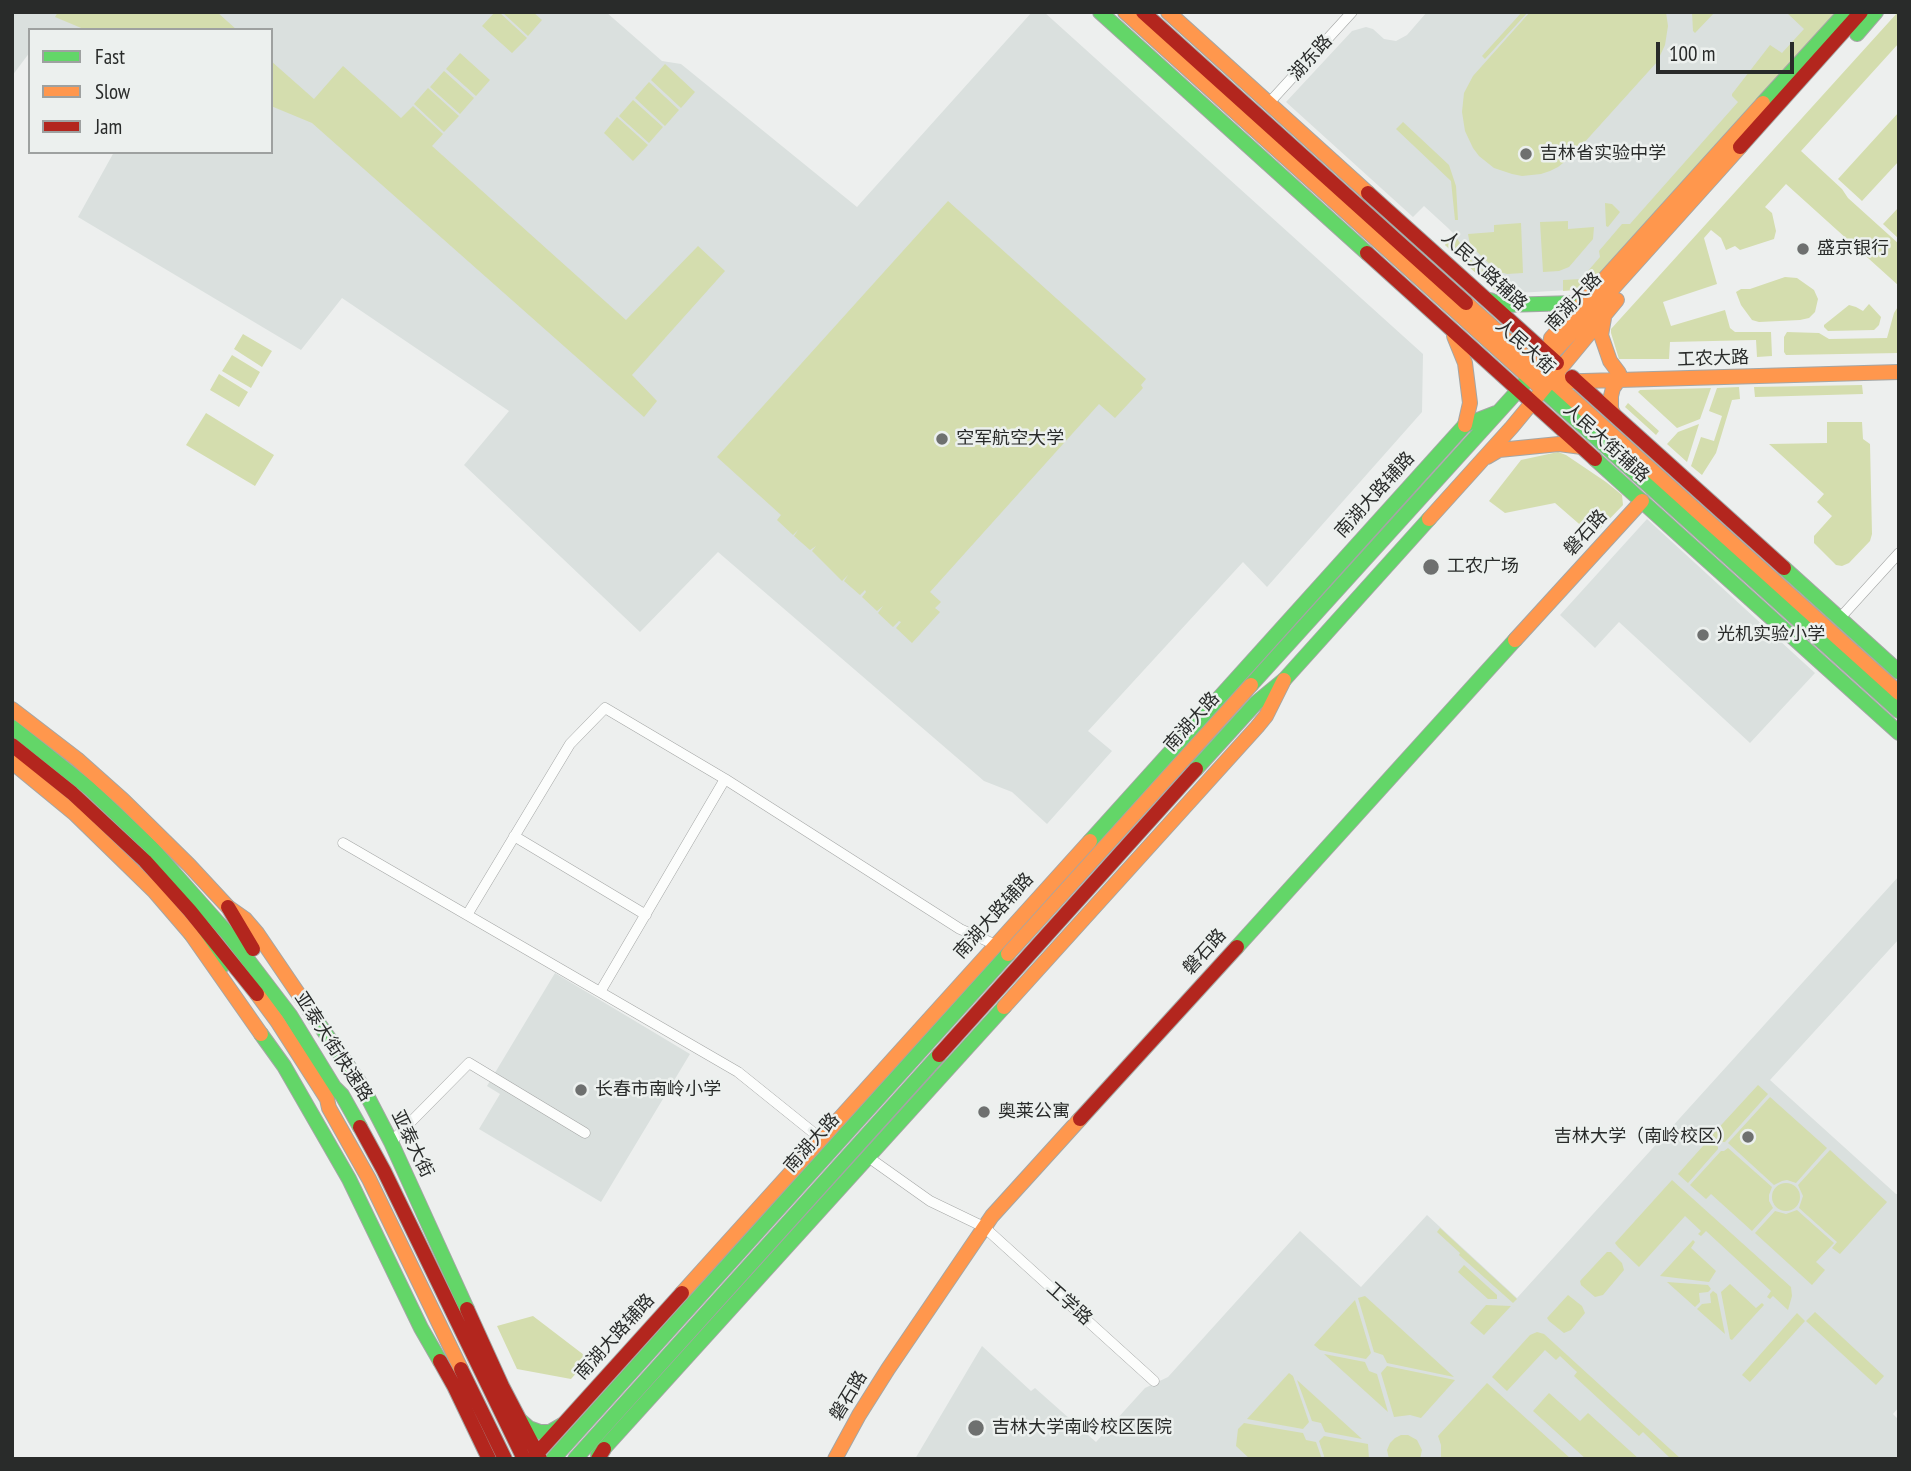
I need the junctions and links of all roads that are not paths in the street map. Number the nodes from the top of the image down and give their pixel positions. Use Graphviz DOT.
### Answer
graph roads {
  1 [pos="1100,12"];
  2 [pos="1125,12"];
  3 [pos="1143,12"];
  4 [pos="1168,12"];
  5 [pos="1352,12"];
  6 [pos="1846,12"];
  7 [pos="1861,12"];
  8 [pos="1876,12"];
  9 [pos="1269,103"];
  10 [pos="1478,292"];
  11 [pos="1585,301"];
  12 [pos="1607,311"];
  13 [pos="1444,323"];
  14 [pos="1549,356"];
  15 [pos="1899,366"];
  16 [pos="1899,372"];
  17 [pos="1534,373"];
  18 [pos="1619,377"];
  19 [pos="1558,379"];
  20 [pos="1518,390"];
  21 [pos="1532,402"];
  22 [pos="1496,413"];
  23 [pos="1614,415"];
  24 [pos="1465,425"];
  25 [pos="1582,447"];
  26 [pos="1482,460"];
  27 [pos="1642,501"];
  28 [pos="1899,553"];
  29 [pos="1840,618"];
  30 [pos="1899,671"];
  31 [pos="1284,680"];
  32 [pos="1899,694"];
  33 [pos="12,709"];
  34 [pos="1899,711"];
  35 [pos="12,727"];
  36 [pos="1899,733"];
  37 [pos="12,745"];
  38 [pos="12,762"];
  39 [pos="725,779"];
  40 [pos="514,836"];
  41 [pos="343,842"];
  42 [pos="228,907"];
  43 [pos="467,915"];
  44 [pos="646,915"];
  45 [pos="191,934"];
  46 [pos="994,944"];
  47 [pos="600,992"];
  48 [pos="342,1095"];
  49 [pos="329,1108"];
  50 [pos="585,1133"];
  51 [pos="820,1138"];
  52 [pos="391,1142"];
  53 [pos="868,1157"];
  54 [pos="984,1227"];
  55 [pos="1154,1381"];
  56 [pos="518,1418"];
  57 [pos="562,1425"];
  58 [pos="599,1455"];
  59 [pos="533,1457"];
  60 [pos="489,1459"];
  61 [pos="505,1459"];
  62 [pos="553,1459"];
  63 [pos="575,1459"];
  64 [pos="835,1459"];
  1 -- 13 [label="main road, 人民大街辅路"];
  2 -- 17 [label="main road, 人民大街"];
  3 -- 17 [label="main road, 人民大街"];
  4 -- 9 [label="main road, 人民大路辅路"];
  5 -- 9 [label="street, 湖东路"];
  6 -- 11 [label="main road"];
  7 -- 14 [label="main road, 南湖大路"];
  8 -- 12 [label="main road, 南湖大路"];
  9 -- 10 [label="main road, 人民大路辅路"];
  10 -- 11 [label="main road"];
  10 -- 14 [label="main road, 人民大路辅路"];
  11 -- 14 [label="main road"];
  12 -- 18 [label="main road"];
  12 -- 19 [label="main road, 南湖大路"];
  13 -- 20 [label="main road, 人民大街辅路"];
  13 -- 24 [label="main road"];
  14 -- 17 [label="main road, 南湖大路"];
  14 -- 19 [label="main road, 人民大路辅路"];
  15 -- 18 [label="main road, 工农大路"];
  16 -- 18 [label="main road, 工农大路"];
  17 -- 19 [label="main road, 工农大路"];
  17 -- 20 [label="main road, 南湖大路"];
  18 -- 19 [label="main road, 工农大路"];
  18 -- 23 [label="main road"];
  19 -- 21 [label="main road, 南湖大路"];
  19 -- 23 [label="main road, 人民大路辅路"];
  19 -- 32 [label="main road, 人民大街"];
  19 -- 34 [label="main road, 人民大街"];
  20 -- 21 [label="main road, 人民大街辅路"];
  20 -- 22 [label="main road, 南湖大路"];
  21 -- 25 [label="main road, 人民大街辅路"];
  21 -- 26 [label="main road, 南湖大路"];
  22 -- 24 [label="main road, 南湖大路辅路"];
  22 -- 62 [label="main road, 南湖大路"];
  23 -- 29 [label="main road, 人民大路辅路"];
  24 -- 46 [label="main road, 南湖大路辅路"];
  25 -- 26 [label="main road"];
  25 -- 27 [label="main road, 人民大街辅路"];
  26 -- 31 [label="main road, 南湖大路"];
  27 -- 36 [label="main road, 人民大街辅路"];
  27 -- 54 [label="main road, 磐石路"];
  28 -- 29 [label="street"];
  29 -- 30 [label="main road, 人民大路辅路"];
  31 -- 53 [label="main road"];
  31 -- 63 [label="main road, 南湖大路"];
  33 -- 42 [label="main road, 亚泰大街"];
  35 -- 48 [label="main road, 亚泰大街快速路"];
  37 -- 49 [label="main road, 亚泰大街快速路"];
  38 -- 45 [label="main road"];
  39 -- 40 [label="street"];
  39 -- 44 [label="street"];
  39 -- 46 [label="street"];
  40 -- 43 [label="street"];
  40 -- 44 [label="street"];
  41 -- 43 [label="street"];
  42 -- 48 [label="main road"];
  42 -- 52 [label="main road, 亚泰大街"];
  43 -- 47 [label="street"];
  44 -- 47 [label="street"];
  45 -- 49 [label="main road"];
  45 -- 60 [label="main road"];
  46 -- 51 [label="main road, 南湖大路辅路"];
  47 -- 51 [label="street"];
  48 -- 59 [label="main road, 亚泰大街快速路"];
  49 -- 61 [label="main road, 亚泰大街快速路"];
  50 -- 52 [label="street"];
  51 -- 57 [label="main road, 南湖大路辅路"];
  52 -- 56 [label="main road, 亚泰大街"];
  53 -- 54 [label="street, 工学路"];
  53 -- 58 [label="main road"];
  54 -- 55 [label="street, 工学路"];
  54 -- 64 [label="main road, 磐石路"];
  56 -- 57 [label="main road"];
  56 -- 59 [label="main road, 亚泰大街"];
  57 -- 59 [label="main road, 南湖大路辅路"];
}
